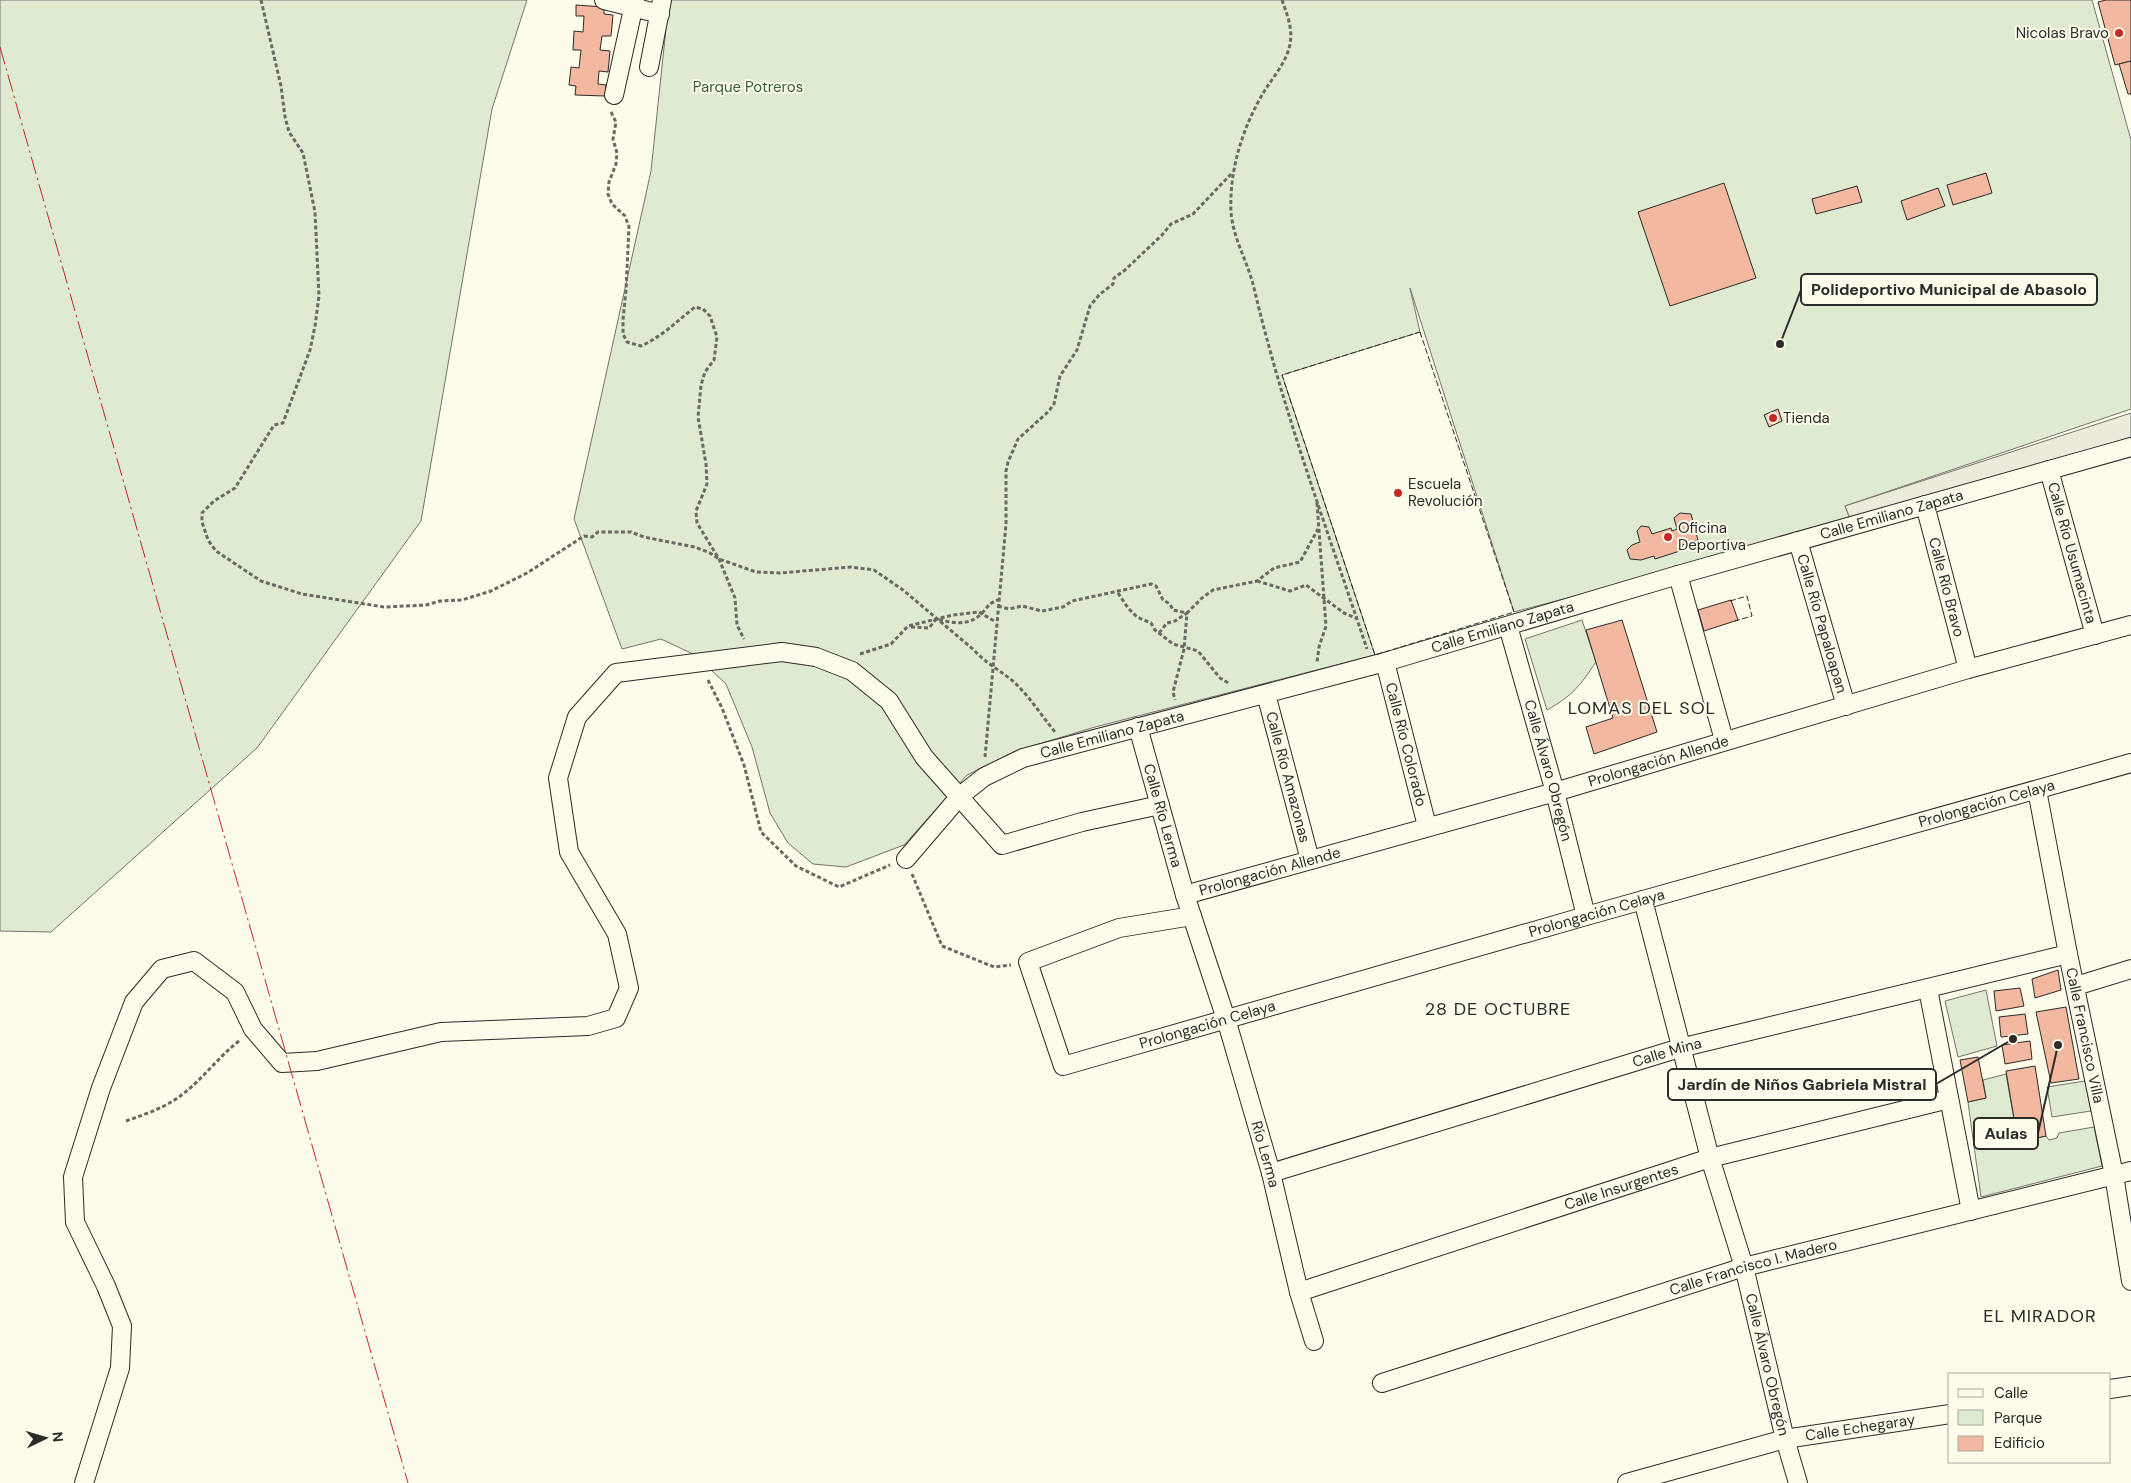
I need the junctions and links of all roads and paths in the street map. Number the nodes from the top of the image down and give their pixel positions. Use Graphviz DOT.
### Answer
graph roads {
  1 [pos="261,0"];
  2 [pos="604,0"];
  3 [pos="1282,0"];
  4 [pos="634,4"];
  5 [pos="661,7"];
  6 [pos="650,67"];
  7 [pos="614,95"];
  8 [pos="1233,172"];
  9 [pos="2131,447"];
  10 [pos="2049,470"];
  11 [pos="1316,497"];
  12 [pos="1924,505"];
  13 [pos="1318,529"];
  14 [pos="1798,541"];
  15 [pos="718,559"];
  16 [pos="1678,575"];
  17 [pos="1258,581"];
  18 [pos="1118,592"];
  19 [pos="1325,598"];
  20 [pos="998,600"];
  21 [pos="998,606"];
  22 [pos="1187,613"];
  23 [pos="982,614"];
  24 [pos="1357,618"];
  25 [pos="936,619"];
  26 [pos="996,622"];
  27 [pos="2131,625"];
  28 [pos="908,626"];
  29 [pos="1508,626"];
  30 [pos="1159,633"];
  31 [pos="2095,635"];
  32 [pos="1184,648"];
  33 [pos="757,655"];
  34 [pos="699,662"];
  35 [pos="1381,663"];
  36 [pos="837,665"];
  37 [pos="992,665"];
  38 [pos="1968,669"];
  39 [pos="1314,681"];
  40 [pos="1266,694"];
  41 [pos="1242,700"];
  42 [pos="1846,706"];
  43 [pos="1175,718"];
  44 [pos="1138,727"];
  45 [pos="1724,740"];
  46 [pos="1066,746"];
  47 [pos="2131,763"];
  48 [pos="984,777"];
  49 [pos="2037,790"];
  50 [pos="1555,792"];
  51 [pos="960,796"];
  52 [pos="1160,805"];
  53 [pos="1427,826"];
  54 [pos="906,858"];
  55 [pos="1310,860"];
  56 [pos="1185,895"];
  57 [pos="1643,900"];
  58 [pos="1192,916"];
  59 [pos="1586,916"];
  60 [pos="2068,954"];
  61 [pos="1028,962"];
  62 [pos="2131,969"];
  63 [pos="2076,986"];
  64 [pos="1928,989"];
  65 [pos="1226,1020"];
  66 [pos="253,1029"];
  67 [pos="1680,1048"];
  68 [pos="1948,1099"];
  69 [pos="126,1121"];
  70 [pos="1710,1158"];
  71 [pos="2122,1173"];
  72 [pos="1271,1174"];
  73 [pos="1971,1211"];
  74 [pos="1744,1267"];
  75 [pos="2131,1281"];
  76 [pos="1298,1292"];
  77 [pos="1314,1341"];
  78 [pos="1382,1383"];
  79 [pos="2131,1386"];
  80 [pos="2111,1389"];
  81 [pos="1948,1414"];
  82 [pos="1785,1439"];
  83 [pos="84,1483"];
  84 [pos="1627,1483"];
  85 [pos="1798,1483"];
  1 -- 15 [label="path"];
  2 -- 4 [label="street"];
  3 -- 8 [label="path"];
  4 -- 5 [label="street"];
  4 -- 7 [label="street"];
  5 -- 6 [label="street"];
  7 -- 15 [label="path"];
  8 -- 11 [label="path"];
  8 -- 20 [label="path"];
  9 -- 10 [label="street, Calle Emiliano Zapata"];
  10 -- 12 [label="street, Calle Emiliano Zapata"];
  10 -- 31 [label="street, Calle Río Usumacinta"];
  11 -- 13 [label="path"];
  11 -- 24 [label="path"];
  12 -- 14 [label="street, Calle Emiliano Zapata"];
  12 -- 38 [label="street, Calle Río Bravo"];
  13 -- 17 [label="path"];
  13 -- 19 [label="path"];
  14 -- 16 [label="street, Calle Emiliano Zapata"];
  14 -- 42 [label="street, Calle Río Papaloapan"];
  15 -- 25 [label="path"];
  15 -- 33 [label="path"];
  16 -- 29 [label="street, Calle Emiliano Zapata"];
  16 -- 45 [label="street"];
  17 -- 19 [label="path"];
  17 -- 22 [label="path"];
  18 -- 21 [label="path"];
  18 -- 22 [label="path"];
  18 -- 30 [label="path"];
  19 -- 24 [label="path"];
  19 -- 39 [label="path"];
  20 -- 21 [label="path"];
  20 -- 23 [label="path"];
  21 -- 26 [label="path"];
  22 -- 30 [label="path"];
  22 -- 32 [label="path"];
  23 -- 25 [label="path"];
  23 -- 25 [label="path"];
  23 -- 26 [label="path"];
  24 -- 35 [label="path"];
  25 -- 28 [label="path"];
  25 -- 28 [label="path"];
  25 -- 37 [label="path"];
  26 -- 37 [label="path"];
  27 -- 31 [label="street, Prolongación Allende"];
  28 -- 36 [label="path"];
  29 -- 35 [label="street, Calle Emiliano Zapata"];
  29 -- 50 [label="street, Calle Álvaro Obregón"];
  30 -- 32 [label="path"];
  31 -- 38 [label="street, Prolongación Allende"];
  32 -- 41 [label="path"];
  32 -- 43 [label="path"];
  33 -- 34 [label="street"];
  33 -- 36 [label="street"];
  34 -- 54 [label="path"];
  34 -- 66 [label="street"];
  35 -- 39 [label="street, Calle Emiliano Zapata"];
  35 -- 53 [label="street, Calle Río Colorado"];
  36 -- 51 [label="street"];
  37 -- 46 [label="path"];
  37 -- 48 [label="path"];
  38 -- 42 [label="street, Prolongación Allende"];
  39 -- 40 [label="street, Calle Emiliano Zapata"];
  40 -- 41 [label="street, Calle Emiliano Zapata"];
  40 -- 55 [label="street, Calle Río Amazonas"];
  41 -- 43 [label="street, Calle Emiliano Zapata"];
  42 -- 45 [label="street, Prolongación Allende"];
  43 -- 44 [label="street, Calle Emiliano Zapata"];
  44 -- 46 [label="street, Calle Emiliano Zapata"];
  44 -- 52 [label="street, Calle Río Lerma"];
  45 -- 50 [label="street, Prolongación Allende"];
  46 -- 48 [label="street, Calle Emiliano Zapata"];
  47 -- 49 [label="street, Prolongación Celaya"];
  48 -- 51 [label="street, Calle Emiliano Zapata"];
  49 -- 57 [label="street, Prolongación Celaya"];
  49 -- 60 [label="street, Calle Francisco Villa"];
  50 -- 53 [label="street, Prolongación Allende"];
  50 -- 59 [label="street, Calle Álvaro Obregón"];
  51 -- 52 [label="street"];
  51 -- 54 [label="street, Calle Emiliano Zapata"];
  52 -- 56 [label="street, Calle Río Lerma"];
  53 -- 55 [label="street, Prolongación Allende"];
  54 -- 61 [label="path"];
  55 -- 56 [label="street, Prolongación Allende"];
  56 -- 58 [label="street, Calle Río Lerma"];
  57 -- 59 [label="street, Prolongación Celaya"];
  57 -- 67 [label="street, Calle Álvaro Obregón"];
  58 -- 61 [label="street"];
  58 -- 65 [label="street, Calle Río Lerma"];
  59 -- 65 [label="street, Prolongación Celaya"];
  60 -- 63 [label="street, Calle Francisco Villa"];
  60 -- 64 [label="street, Calle Mina"];
  61 -- 65 [label="street, Prolongación Celaya"];
  62 -- 63 [label="street"];
  63 -- 71 [label="street, Calle Francisco Villa"];
  64 -- 67 [label="street, Calle Mina"];
  64 -- 68 [label="street"];
  65 -- 72 [label="street, Río Lerma"];
  66 -- 69 [label="path"];
  66 -- 83 [label="street"];
  67 -- 70 [label="street, Calle Álvaro Obregón"];
  67 -- 72 [label="street, Calle Mina"];
  68 -- 70 [label="street, Calle Insurgentes"];
  68 -- 73 [label="street"];
  70 -- 74 [label="street, Calle Álvaro Obregón"];
  70 -- 76 [label="street, Calle Insurgentes"];
  71 -- 73 [label="street, Calle Francisco I. Madero"];
  71 -- 75 [label="street, Calle Francisco Villa"];
  72 -- 76 [label="street, Río Lerma"];
  73 -- 74 [label="street, Calle Francisco I. Madero"];
  74 -- 78 [label="street, Calle Francisco I. Madero"];
  74 -- 82 [label="street, Calle Álvaro Obregón"];
  76 -- 77 [label="street, Río Lerma"];
  79 -- 80 [label="street"];
  81 -- 82 [label="street, Calle Echegaray"];
  82 -- 84 [label="street, Calle Echegaray"];
  82 -- 85 [label="street, Calle Álvaro Obregón"];
}
